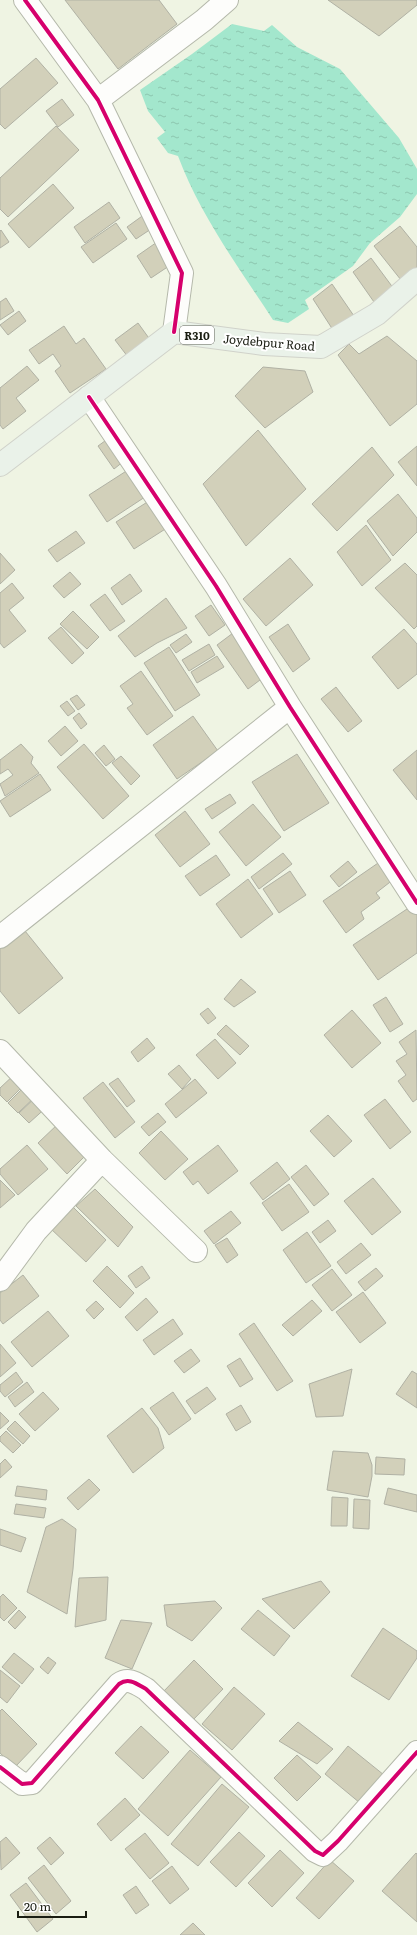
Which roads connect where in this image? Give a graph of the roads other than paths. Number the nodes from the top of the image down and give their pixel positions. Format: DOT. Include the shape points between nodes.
graph roads {
  1 [pos="25,0"];
  2 [pos="227,0"];
  3 [pos="98,100"];
  4 [pos="417,280"];
  5 [pos="174,332"];
  6 [pos="88,396"];
  7 [pos="0,465"];
  8 [pos="290,707"];
  9 [pos="417,903"];
  10 [pos="0,937"];
  11 [pos="0,1051"];
  12 [pos="102,1160"];
  13 [pos="196,1251"];
  14 [pos="0,1280"];
  15 [pos="417,1752"];
  16 [pos="0,1767"];
  1 -- 3 [label="street"];
  2 -- 3 [label="street"];
  3 -- 5 [label="street" via="182,273"];
  4 -- 5 [label="main road, Joydebpur Road / R310" via="377,314 321,347 264,344"];
  5 -- 6 [label="main road, R310"];
  6 -- 7 [label="main road, R310"];
  6 -- 8 [label="street" via="216,586"];
  8 -- 9 [label="street"];
  8 -- 10 [label="street"];
  11 -- 12 [label="street"];
  12 -- 13 [label="street"];
  12 -- 14 [label="street" via="36,1231"];
  15 -- 16 [label="street" via="338,1841 323,1854 314,1851 146,1689 134,1682 123,1681 119,1684 32,1783 22,1784"];
}
